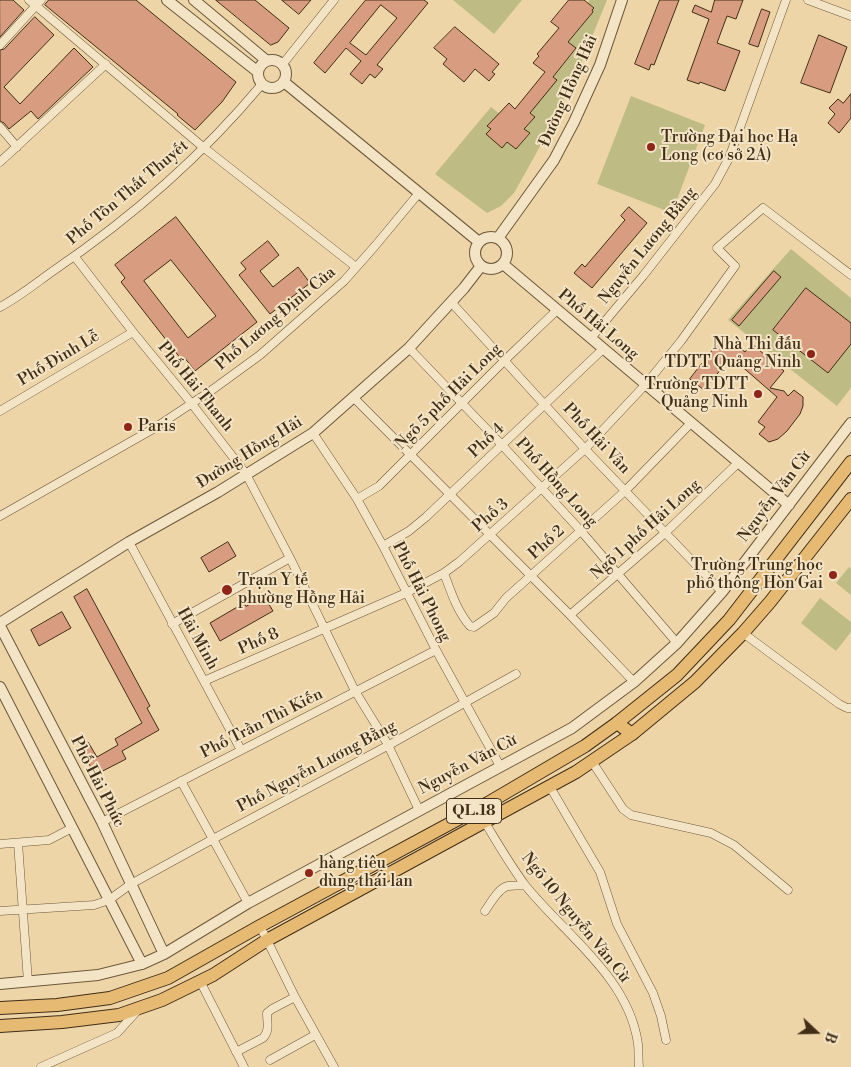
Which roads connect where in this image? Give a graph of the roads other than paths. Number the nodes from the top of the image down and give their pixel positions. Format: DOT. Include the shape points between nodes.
graph roads {
  1 [pos="29,0"];
  2 [pos="167,0"];
  3 [pos="194,0"];
  4 [pos="334,0"];
  5 [pos="622,0"];
  6 [pos="786,0"];
  7 [pos="808,0"];
  8 [pos="38,3"];
  9 [pos="851,16"];
  10 [pos="0,46"];
  11 [pos="268,61"];
  12 [pos="106,64"];
  13 [pos="282,65"];
  14 [pos="258,72"];
  15 [pos="284,82"];
  16 [pos="262,84"];
  17 [pos="0,127"];
  18 [pos="17,147"];
  19 [pos="203,147"];
  20 [pos="0,162"];
  21 [pos="419,193"];
  22 [pos="498,238"];
  23 [pos="479,242"];
  24 [pos="74,257"];
  25 [pos="503,264"];
  26 [pos="482,266"];
  27 [pos="356,267"];
  28 [pos="851,275"];
  29 [pos="451,302"];
  30 [pos="0,307"];
  31 [pos="557,310"];
  32 [pos="133,332"];
  33 [pos="591,338"];
  34 [pos="408,348"];
  35 [pos="604,349"];
  36 [pos="505,360"];
  37 [pos="646,384"];
  38 [pos="354,398"];
  39 [pos="461,403"];
  40 [pos="192,404"];
  41 [pos="545,405"];
  42 [pos="0,410"];
  43 [pos="851,422"];
  44 [pos="691,423"];
  45 [pos="313,432"];
  46 [pos="502,445"];
  47 [pos="586,449"];
  48 [pos="411,455"];
  49 [pos="738,462"];
  50 [pos="851,462"];
  51 [pos="246,474"];
  52 [pos="542,489"];
  53 [pos="625,491"];
  54 [pos="450,494"];
  55 [pos="851,499"];
  56 [pos="357,500"];
  57 [pos="789,505"];
  58 [pos="0,516"];
  59 [pos="581,531"];
  60 [pos="665,533"];
  61 [pos="489,536"];
  62 [pos="129,542"];
  63 [pos="383,546"];
  64 [pos="290,558"];
  65 [pos="444,573"];
  66 [pos="530,576"];
  67 [pos="618,576"];
  68 [pos="722,592"];
  69 [pos="406,593"];
  70 [pos="570,615"];
  71 [pos="0,624"];
  72 [pos="172,624"];
  73 [pos="324,628"];
  74 [pos="743,633"];
  75 [pos="677,643"];
  76 [pos="436,650"];
  77 [pos="516,674"];
  78 [pos="204,681"];
  79 [pos="634,682"];
  80 [pos="0,687"];
  81 [pos="355,691"];
  82 [pos="465,703"];
  83 [pos="851,708"];
  84 [pos="617,723"];
  85 [pos="632,734"];
  86 [pos="389,746"];
  87 [pos="241,750"];
  88 [pos="591,760"];
  89 [pos="500,766"];
  90 [pos="181,781"];
  91 [pos="550,787"];
  92 [pos="419,810"];
  93 [pos="484,821"];
  94 [pos="102,822"];
  95 [pos="72,828"];
  96 [pos="213,839"];
  97 [pos="18,843"];
  98 [pos="0,844"];
  99 [pos="131,884"];
  100 [pos="525,885"];
  101 [pos="788,890"];
  102 [pos="109,900"];
  103 [pos="248,903"];
  104 [pos="22,909"];
  105 [pos="0,911"];
  106 [pos="485,911"];
  107 [pos="260,926"];
  108 [pos="267,940"];
  109 [pos="164,954"];
  110 [pos="142,964"];
  111 [pos="28,982"];
  112 [pos="200,982"];
  113 [pos="0,984"];
  114 [pos="295,997"];
  115 [pos="140,1007"];
  116 [pos="0,1008"];
  117 [pos="0,1026"];
  118 [pos="315,1035"];
  119 [pos="666,1040"];
  120 [pos="236,1052"];
  121 [pos="270,1060"];
  122 [pos="41,1067"];
  123 [pos="244,1067"];
  124 [pos="334,1067"];
  125 [pos="639,1067"];
  1 -- 8 [label="street"];
  2 -- 14 [label="street"];
  3 -- 11 [label="street"];
  4 -- 13 [label="street"];
  5 -- 22 [label="street, Đường Hồng Hải" via="600,65 574,122 554,160"];
  6 -- 33 [label="street, Nguyễn Lương Bằng" via="729,158 715,184"];
  7 -- 9 [label="street"];
  8 -- 10 [label="street"];
  8 -- 12 [label="street"];
  11 -- 13 [label="street"];
  11 -- 14 [label="street"];
  12 -- 18 [label="street"];
  12 -- 19 [label="street"];
  13 -- 15 [label="street" via="286,73"];
  14 -- 16 [label="street"];
  15 -- 16 [label="street" via="276,88"];
  15 -- 21 [label="street"];
  16 -- 19 [label="street, Phố Tôn Thất Thuyết"];
  17 -- 18 [label="street"];
  18 -- 20 [label="street"];
  19 -- 24 [label="street, Phố Tôn Thất Thuyết" via="176,175"];
  19 -- 27 [label="street"];
  21 -- 23 [label="street"];
  21 -- 27 [label="street, Phố Lương Định Của"];
  22 -- 23 [label="street" via="485,238"];
  22 -- 25 [label="street" via="506,245 508,255"];
  23 -- 26 [label="street" via="475,250 476,259"];
  24 -- 30 [label="street, Phố Tôn Thất Thuyết"];
  24 -- 32 [label="street, Phố Hải Thanh"];
  25 -- 26 [label="street" via="496,269"];
  25 -- 31 [label="street, Phố Hải Long"];
  26 -- 29 [label="street, Đường Hồng Hải"];
  27 -- 40 [label="street, Phố Lương Định Của" via="314,309 260,355"];
  28 -- 37 [label="street, Phố 3" via="763,208 717,248 735,266"];
  29 -- 34 [label="street, Đường Hồng Hải"];
  29 -- 36 [label="street, Phố Hải Vân"];
  31 -- 33 [label="street, Phố Hải Long"];
  31 -- 36 [label="street, Ngõ 5 phố Hải Long"];
  32 -- 40 [label="street, Phố Hải Thanh"];
  32 -- 42 [label="street, Phố Đinh Lễ"];
  33 -- 35 [label="street, Phố Hải Long"];
  34 -- 38 [label="street, Đường Hồng Hải"];
  34 -- 39 [label="street, Phố Hồng Long"];
  35 -- 37 [label="street, Phố Hải Long"];
  35 -- 41 [label="street, Phố 4"];
  36 -- 39 [label="street, Ngõ 5 phố Hải Long"];
  36 -- 41 [label="street, Phố Hải Vân"];
  37 -- 44 [label="street, Phố Hải Long"];
  37 -- 47 [label="street, Phố 3"];
  38 -- 45 [label="street, Đường Hồng Hải"];
  38 -- 48 [label="street"];
  39 -- 46 [label="street, Phố Hồng Long"];
  39 -- 48 [label="street, Ngõ 5 phố Hải Long"];
  40 -- 51 [label="street, Phố Hải Thanh"];
  40 -- 58 [label="street, Phố Lương Định Của" via="153,430"];
  41 -- 46 [label="street, Phố 4"];
  41 -- 47 [label="street, Phố Hải Vân"];
  43 -- 57 [label="street, Nguyễn Văn Cừ"];
  44 -- 49 [label="street, Phố Hải Long"];
  44 -- 53 [label="street, Phố 2"];
  45 -- 51 [label="street, Đường Hồng Hải"];
  45 -- 56 [label="street, Phố Hải Phong"];
  46 -- 52 [label="street, Phố Hồng Long"];
  46 -- 54 [label="street, Phố 4"];
  47 -- 52 [label="street, Phố 3"];
  47 -- 53 [label="street, Phố Hải Vân"];
  48 -- 54 [label="street"];
  48 -- 56 [label="street, Ngõ 5 phố Hải Long" via="379,486"];
  49 -- 57 [label="street, Phố Hải Long"];
  49 -- 60 [label="street, Ngõ 1 phố Hải Long"];
  50 -- 84 [label="main road, QL.18" via="729,620 678,675"];
  51 -- 62 [label="street, Đường Hồng Hải"];
  51 -- 64 [label="street, Phố Hải Thanh"];
  52 -- 59 [label="street, Phố Hồng Long"];
  52 -- 61 [label="street, Phố 3"];
  53 -- 59 [label="street, Phố 2"];
  53 -- 60 [label="street, Phố Hải Vân"];
  54 -- 61 [label="street"];
  54 -- 63 [label="street, Phố 4" via="409,531"];
  55 -- 74 [label="main road, QL.18"];
  56 -- 63 [label="street, Phố Hải Phong"];
  57 -- 68 [label="street, Nguyễn Văn Cừ"];
  59 -- 66 [label="street, Phố 2"];
  59 -- 67 [label="street, Phố Hồng Long"];
  60 -- 67 [label="street, Ngõ 1 phố Hải Long"];
  60 -- 68 [label="street, Phố Hải Vân"];
  61 -- 65 [label="street, Phố 3"];
  61 -- 66 [label="street"];
  62 -- 71 [label="street, Đường Hồng Hải"];
  62 -- 72 [label="street, Hải Minh"];
  63 -- 69 [label="street, Phố Hải Phong"];
  64 -- 72 [label="street"];
  64 -- 73 [label="street, Phố Hải Thanh"];
  65 -- 66 [label="street, Phố 2" via="452,597 470,626 474,627 494,613"];
  65 -- 69 [label="street, Phố 3"];
  66 -- 70 [label="street"];
  67 -- 70 [label="street, Ngõ 1 phố Hải Long"];
  67 -- 75 [label="street, Phố Hồng Long"];
  68 -- 75 [label="street, Nguyễn Văn Cừ"];
  69 -- 73 [label="street, Phố 3"];
  69 -- 76 [label="street, Phố Hải Phong"];
  70 -- 79 [label="street"];
  71 -- 94 [label="street, Phố Hải Phúc"];
  72 -- 78 [label="street, Hải Minh"];
  73 -- 78 [label="street, Phố 8"];
  73 -- 81 [label="street, Phố Hải Thanh"];
  74 -- 83 [label="street" via="839,704"];
  74 -- 85 [label="main road, QL.18" via="695,682"];
  75 -- 79 [label="street, Nguyễn Văn Cừ"];
  76 -- 81 [label="street, Phố Trần Thì Kiến"];
  76 -- 82 [label="street, Phố Hải Phong"];
  77 -- 82 [label="street, Phố Nguyễn Lương Bằng"];
  78 -- 87 [label="street, Hải Minh"];
  79 -- 89 [label="street, Nguyễn Văn Cừ" via="572,728"];
  80 -- 95 [label="street"];
  81 -- 86 [label="street, Phố Hải Thanh"];
  81 -- 87 [label="street, Phố Trần Thì Kiến"];
  82 -- 86 [label="street, Phố Nguyễn Lương Bằng"];
  82 -- 89 [label="street, Phố Hải Phong"];
  84 -- 85 [label="main road"];
  84 -- 107 [label="main road, QL.18" via="585,746 488,803"];
  85 -- 88 [label="main road, QL.18"];
  86 -- 92 [label="street, Phố Hải Thanh"];
  86 -- 96 [label="street, Phố Nguyễn Lương Bằng"];
  87 -- 90 [label="street, Phố Trần Thì Kiến"];
  88 -- 91 [label="main road, QL.18"];
  88 -- 101 [label="street" via="631,815 712,833 734,845"];
  89 -- 92 [label="street, Nguyễn Văn Cừ"];
  90 -- 94 [label="street, Phố Trần Thì Kiến"];
  90 -- 96 [label="street"];
  91 -- 93 [label="main road, QL.18"];
  91 -- 119 [label="street" via="600,872 619,930 652,993"];
  92 -- 103 [label="street, Nguyễn Văn Cừ"];
  93 -- 100 [label="street, Ngõ 10 Nguyễn Văn Cừ"];
  93 -- 108 [label="main road, QL.18"];
  94 -- 99 [label="street, Phố Hải Phúc"];
  95 -- 97 [label="street" via="49,840"];
  95 -- 102 [label="street"];
  96 -- 99 [label="street, Phố Nguyễn Lương Bằng"];
  96 -- 103 [label="street"];
  97 -- 98 [label="street"];
  97 -- 104 [label="street"];
  99 -- 102 [label="street, Phố Nguyễn Lương Bằng"];
  99 -- 109 [label="street, Phố Hải Phúc"];
  100 -- 106 [label="street" via="502,888"];
  100 -- 125 [label="street, Ngõ 10 Nguyễn Văn Cừ" via="596,962 620,995 634,1028"];
  102 -- 104 [label="street" via="94,905"];
  102 -- 110 [label="street"];
  103 -- 109 [label="street, Nguyễn Văn Cừ"];
  104 -- 105 [label="street"];
  104 -- 111 [label="street"];
  107 -- 108 [label="street"];
  107 -- 116 [label="main road, QL.18" via="168,978 110,998"];
  108 -- 112 [label="main road, QL.18"];
  108 -- 114 [label="street"];
  109 -- 110 [label="street, Nguyễn Văn Cừ"];
  110 -- 111 [label="street, Nguyễn Văn Cừ" via="98,975"];
  111 -- 113 [label="street, Nguyễn Văn Cừ"];
  112 -- 115 [label="main road, QL.18"];
  112 -- 120 [label="street"];
  114 -- 118 [label="street"];
  114 -- 120 [label="street" via="267,1013 268,1029 263,1038"];
  115 -- 117 [label="main road, QL.18" via="109,1016"];
  115 -- 122 [label="street" via="117,1033"];
  118 -- 121 [label="street"];
  118 -- 124 [label="street"];
  120 -- 123 [label="street"];
}
